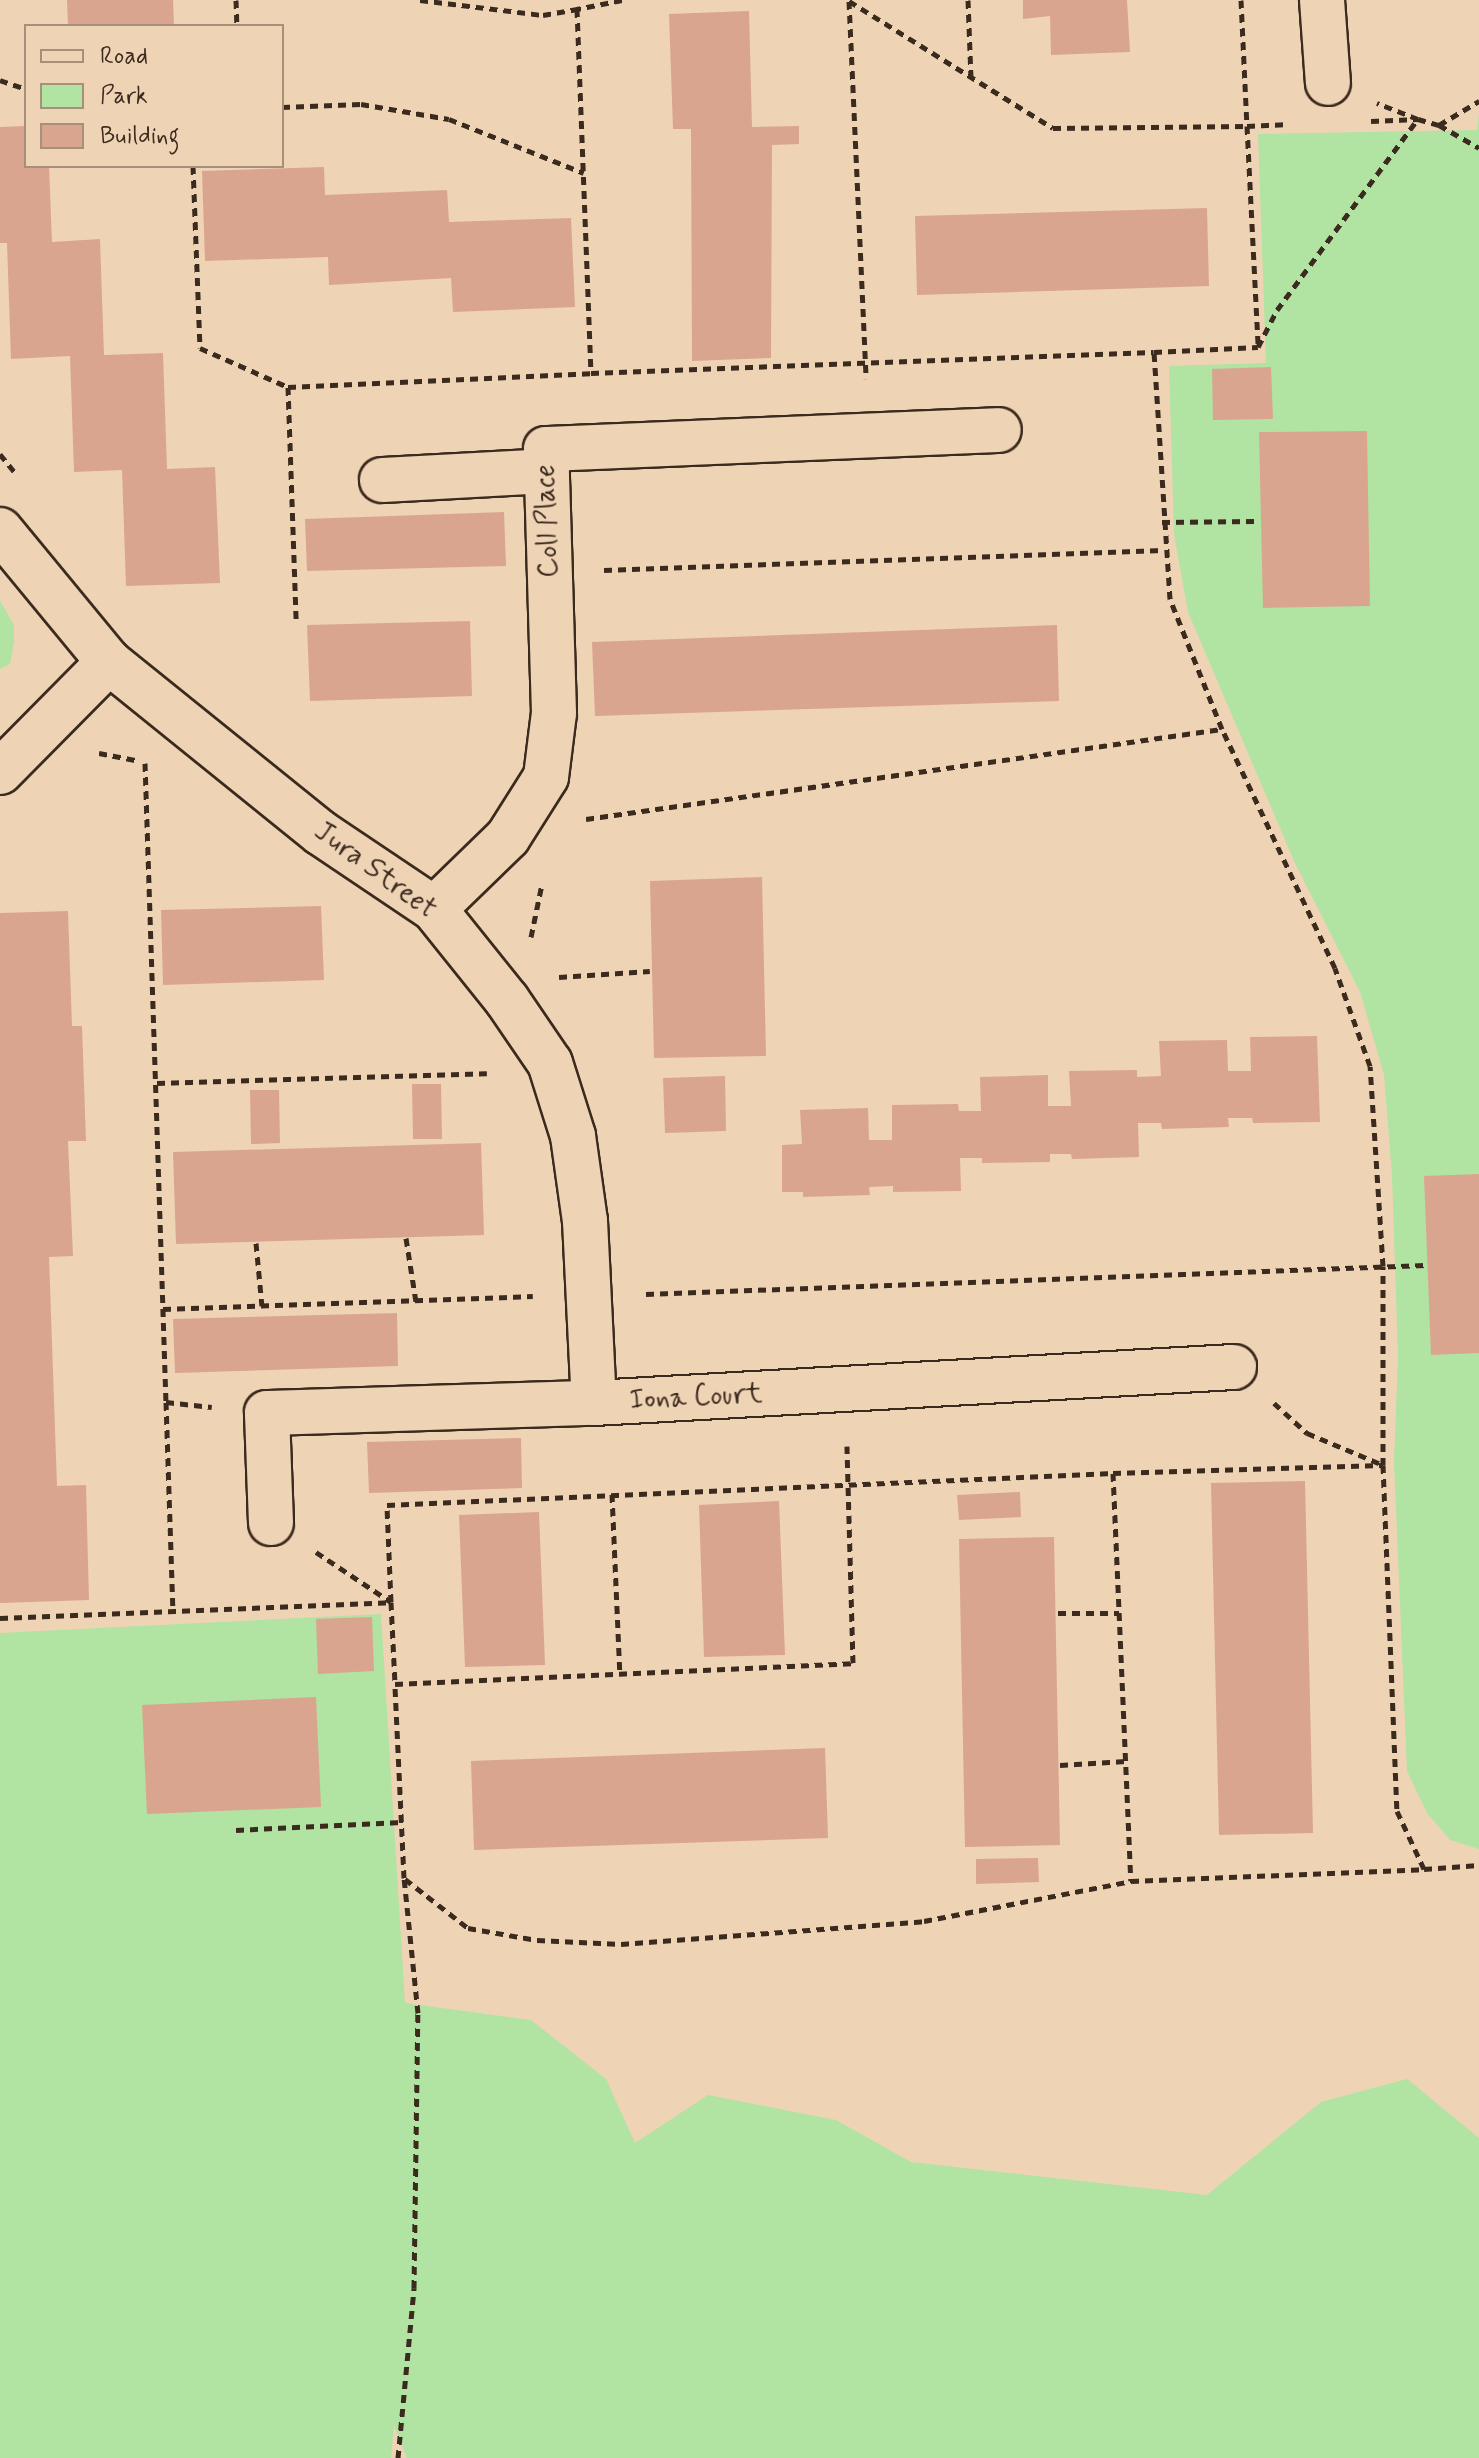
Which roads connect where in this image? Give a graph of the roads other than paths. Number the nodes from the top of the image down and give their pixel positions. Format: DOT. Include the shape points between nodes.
graph roads {
  1 [pos="1322,0"];
  2 [pos="1328,83"];
  3 [pos="999,430"];
  4 [pos="547,471"];
  5 [pos="382,480"];
  6 [pos="0,530"];
  7 [pos="109,662"];
  8 [pos="0,772"];
  9 [pos="434,909"];
  10 [pos="1234,1367"];
  11 [pos="594,1403"];
  12 [pos="271,1523"];
  1 -- 2 [label="street"];
  3 -- 4 [label="street, Coll Place" via="546,449"];
  4 -- 5 [label="street"];
  4 -- 9 [label="street, Coll Place" via="554,713 546,777 508,837"];
  6 -- 7 [label="street, Jura Street"];
  7 -- 8 [label="street"];
  7 -- 9 [label="street, Jura Street" via="321,833"];
  9 -- 11 [label="street, Jura Street" via="507,1000 552,1071 573,1136 585,1221"];
  10 -- 11 [label="street, Iona Court"];
  11 -- 12 [label="street, Iona Court" via="267,1413"];
}
